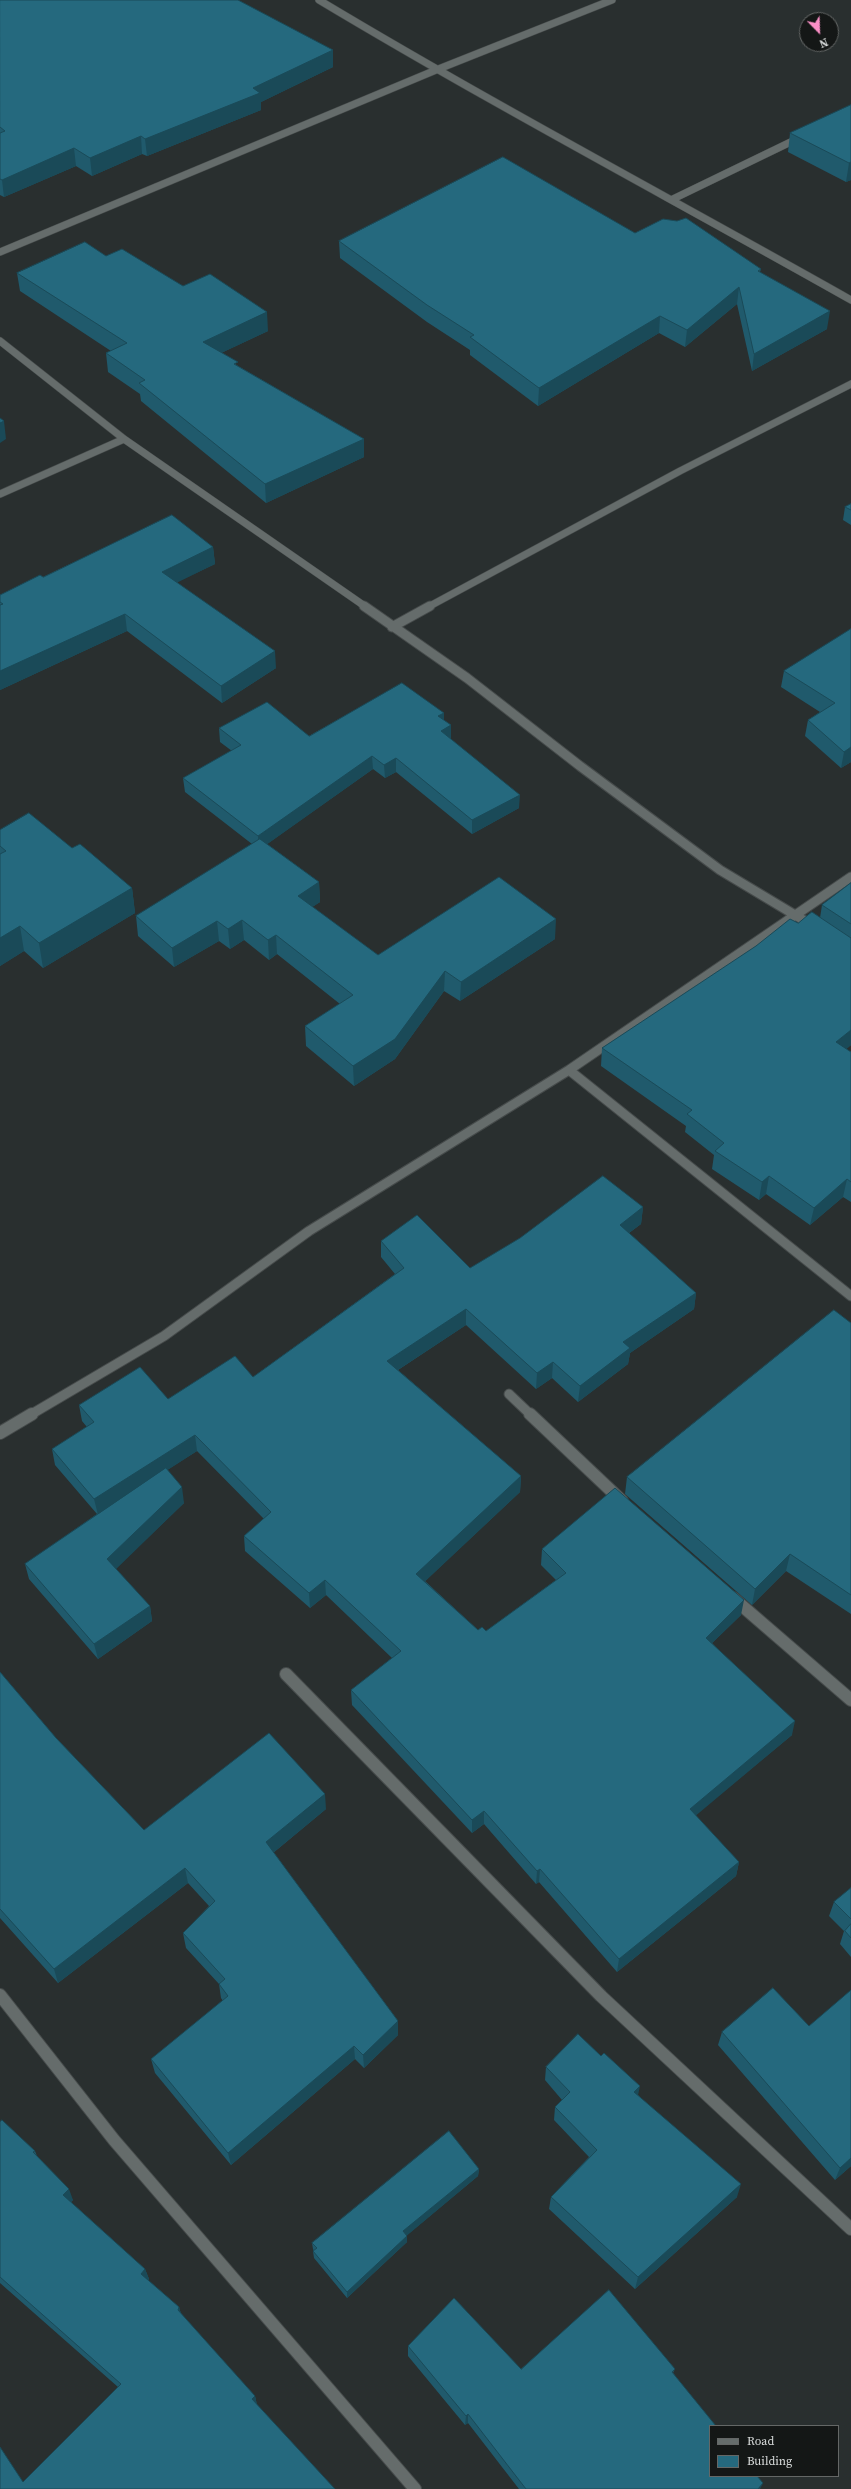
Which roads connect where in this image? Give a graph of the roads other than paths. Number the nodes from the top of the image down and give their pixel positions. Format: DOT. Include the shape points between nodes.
graph roads {
  1 [pos="319,0"];
  2 [pos="612,0"];
  3 [pos="436,70"];
  4 [pos="808,134"];
  5 [pos="673,199"];
  6 [pos="0,252"];
  7 [pos="851,300"];
  8 [pos="0,341"];
  9 [pos="851,384"];
  10 [pos="124,440"];
  11 [pos="0,494"];
  12 [pos="392,627"];
  13 [pos="851,877"];
  14 [pos="795,914"];
  15 [pos="820,930"];
  16 [pos="569,1070"];
  17 [pos="851,1296"];
  18 [pos="509,1394"];
  19 [pos="0,1432"];
  20 [pos="633,1511"];
  21 [pos="722,1588"];
  22 [pos="286,1674"];
  23 [pos="851,1700"];
  24 [pos="0,1995"];
  25 [pos="851,2229"];
  26 [pos="415,2489"];
  1 -- 3 [label="street"];
  2 -- 3 [label="street"];
  3 -- 5 [label="street"];
  3 -- 6 [label="street"];
  4 -- 5 [label="street"];
  5 -- 7 [label="street"];
  8 -- 10 [label="street"];
  9 -- 12 [label="street" via="680,471"];
  10 -- 11 [label="street"];
  10 -- 12 [label="street"];
  12 -- 14 [label="street" via="467,678 720,870"];
  13 -- 14 [label="street"];
  14 -- 15 [label="street"];
  14 -- 16 [label="street"];
  16 -- 17 [label="street"];
  16 -- 19 [label="street" via="308,1231 164,1336"];
  18 -- 20 [label="street"];
  21 -- 23 [label="street"];
  22 -- 25 [label="street" via="601,1996"];
  24 -- 26 [label="street" via="114,2140"];
}
